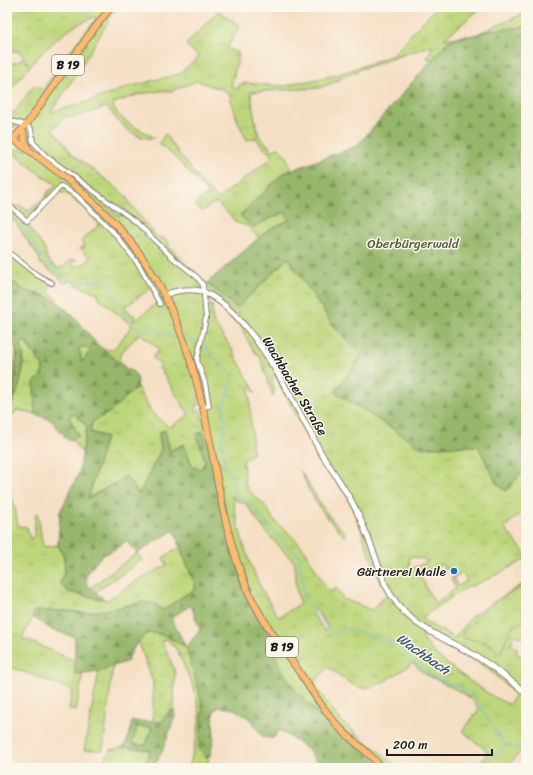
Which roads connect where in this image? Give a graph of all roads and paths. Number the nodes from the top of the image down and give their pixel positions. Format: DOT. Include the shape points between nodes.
graph roads {
  1 [pos="111,7"];
  2 [pos="7,120"];
  3 [pos="26,125"];
  4 [pos="21,132"];
  5 [pos="7,134"];
  6 [pos="14,140"];
  7 [pos="29,149"];
  8 [pos="7,203"];
  9 [pos="7,251"];
  10 [pos="52,283"];
  11 [pos="204,292"];
  12 [pos="164,295"];
  13 [pos="160,304"];
  14 [pos="203,407"];
  15 [pos="526,693"];
  16 [pos="382,768"];
  1 -- 3 [label="main road, B 19"];
  2 -- 3 [label="street"];
  3 -- 4 [label="main road, B 19"];
  3 -- 11 [label="street" via="31,129 33,142 39,149 136,222 197,277 203,285"];
  4 -- 5 [label="main road"];
  4 -- 6 [label="main road, B 19"];
  4 -- 7 [label="main road"];
  5 -- 6 [label="main road"];
  6 -- 7 [label="main road, B 19"];
  7 -- 12 [label="main road, B 19" via="119,228 133,245"];
  8 -- 13 [label="street" via="27,221 61,186 68,189 115,234 139,265"];
  9 -- 10 [label="street" via="37,275"];
  11 -- 12 [label="street, Wachbacher Straße" via="179,290"];
  11 -- 14 [label="street" via="206,318 197,360 209,406"];
  11 -- 15 [label="street, Wachbacher Straße" via="224,304 242,322 280,378 321,452 348,494 385,584 398,605 420,626 479,658"];
  12 -- 14 [label="main road, B 19" via="185,343"];
  14 -- 16 [label="main road, B 19" via="227,525 250,595 264,620 327,712"];
}
